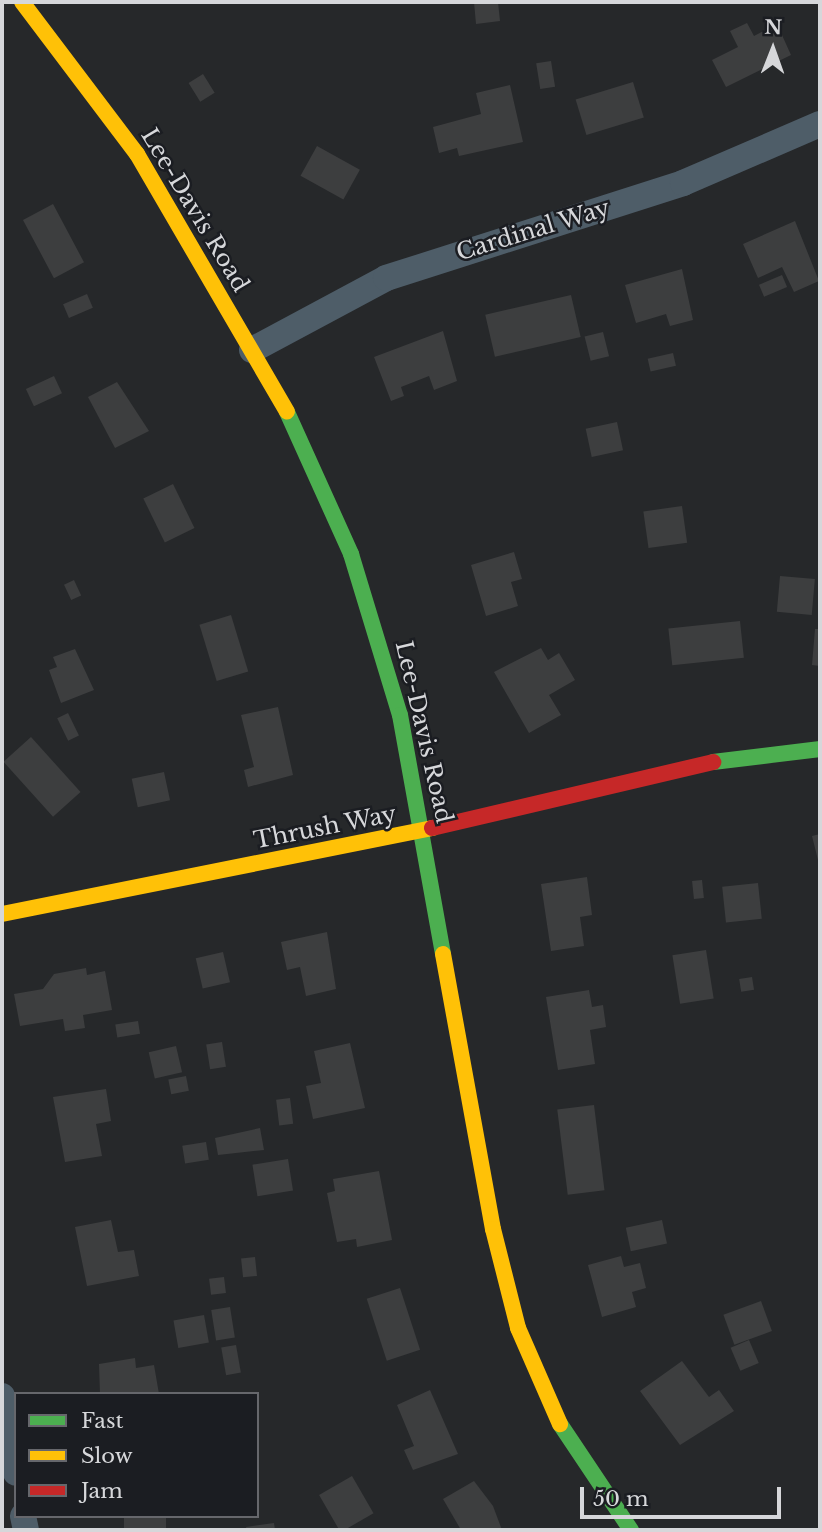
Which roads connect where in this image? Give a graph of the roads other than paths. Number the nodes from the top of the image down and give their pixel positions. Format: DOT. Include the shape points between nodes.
graph roads {
  1 [pos="22,2"];
  2 [pos="820,124"];
  3 [pos="252,349"];
  4 [pos="820,749"];
  5 [pos="424,830"];
  6 [pos="2,914"];
  7 [pos="2,1396"];
  8 [pos="14,1462"];
  9 [pos="631,1530"];
  1 -- 3 [label="main road, Lee-Davis Road" via="108,110"];
  2 -- 3 [label="street, Cardinal Way" via="683,183 386,278"];
  3 -- 5 [label="main road, Lee-Davis Road" via="351,554 381,641"];
  4 -- 5 [label="main road, Thrush Way" via="757,752"];
  5 -- 6 [label="main road, Thrush Way"];
  5 -- 9 [label="main road, Lee-Davis Road" via="493,1229 518,1328 565,1434"];
  7 -- 8 [label="street"];
}
